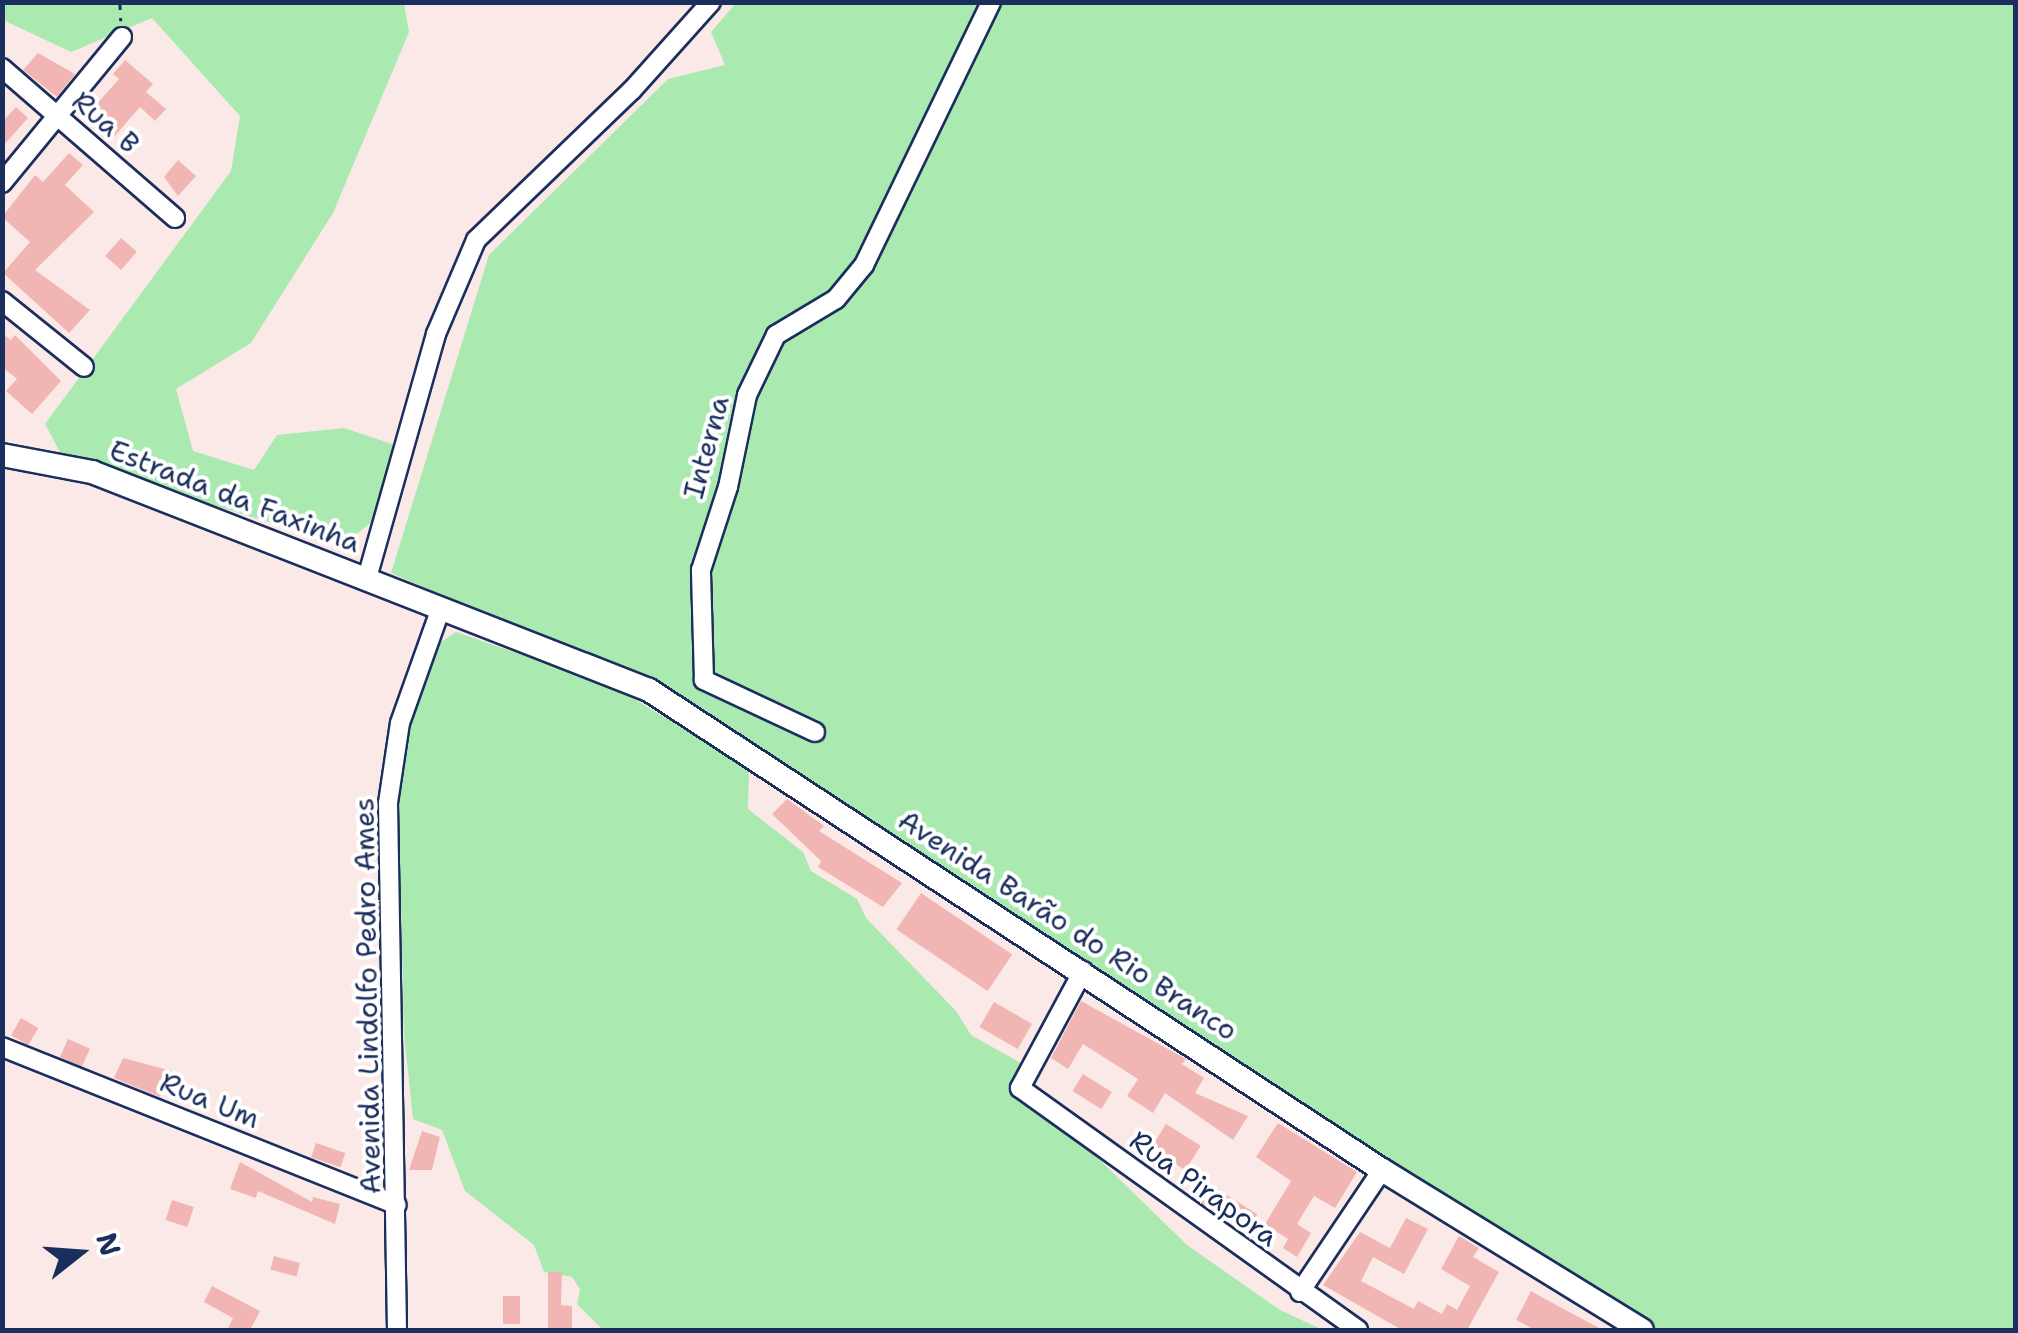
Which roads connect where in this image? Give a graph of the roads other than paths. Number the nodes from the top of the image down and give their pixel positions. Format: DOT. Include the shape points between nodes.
graph roads {
  1 [pos="711,2"];
  2 [pos="991,2"];
  3 [pos="122,37"];
  4 [pos="2,68"];
  5 [pos="57,116"];
  6 [pos="2,183"];
  7 [pos="174,218"];
  8 [pos="2,301"];
  9 [pos="84,368"];
  10 [pos="2,455"];
  11 [pos="367,578"];
  12 [pos="440,608"];
  13 [pos="815,732"];
  14 [pos="1082,972"];
  15 [pos="2,1047"];
  16 [pos="1382,1170"];
  17 [pos="397,1205"];
  18 [pos="1300,1292"];
  19 [pos="397,1330"];
  20 [pos="1358,1330"];
  21 [pos="1642,1330"];
  1 -- 11 [label="street" via="632,90 476,240 436,334"];
  2 -- 13 [label="street, Interna" via="864,264 836,299 776,335 744,406 728,487 701,570 704,680"];
  3 -- 5 [label="street"];
  4 -- 5 [label="street, Rua B"];
  5 -- 6 [label="street"];
  5 -- 7 [label="street, Rua B"];
  8 -- 9 [label="street"];
  10 -- 11 [label="street, Estrada da Faxinha" via="92,472"];
  11 -- 12 [label="street, Estrada da Faxinha"];
  12 -- 14 [label="street, Avenida Barão do Rio Branco" via="649,690"];
  12 -- 17 [label="street, Avenida Lindolfo Pedro Ames" via="400,723 388,803"];
  14 -- 16 [label="street, Avenida Barão do Rio Branco"];
  14 -- 18 [label="street, Rua Pirapora" via="1020,1088"];
  15 -- 17 [label="street, Rua Um"];
  16 -- 18 [label="street"];
  16 -- 21 [label="street, Avenida Barão do Rio Branco"];
  17 -- 19 [label="street, Avenida Lindolfo Pedro Ames"];
  18 -- 20 [label="street, Rua Pirapora"];
}
